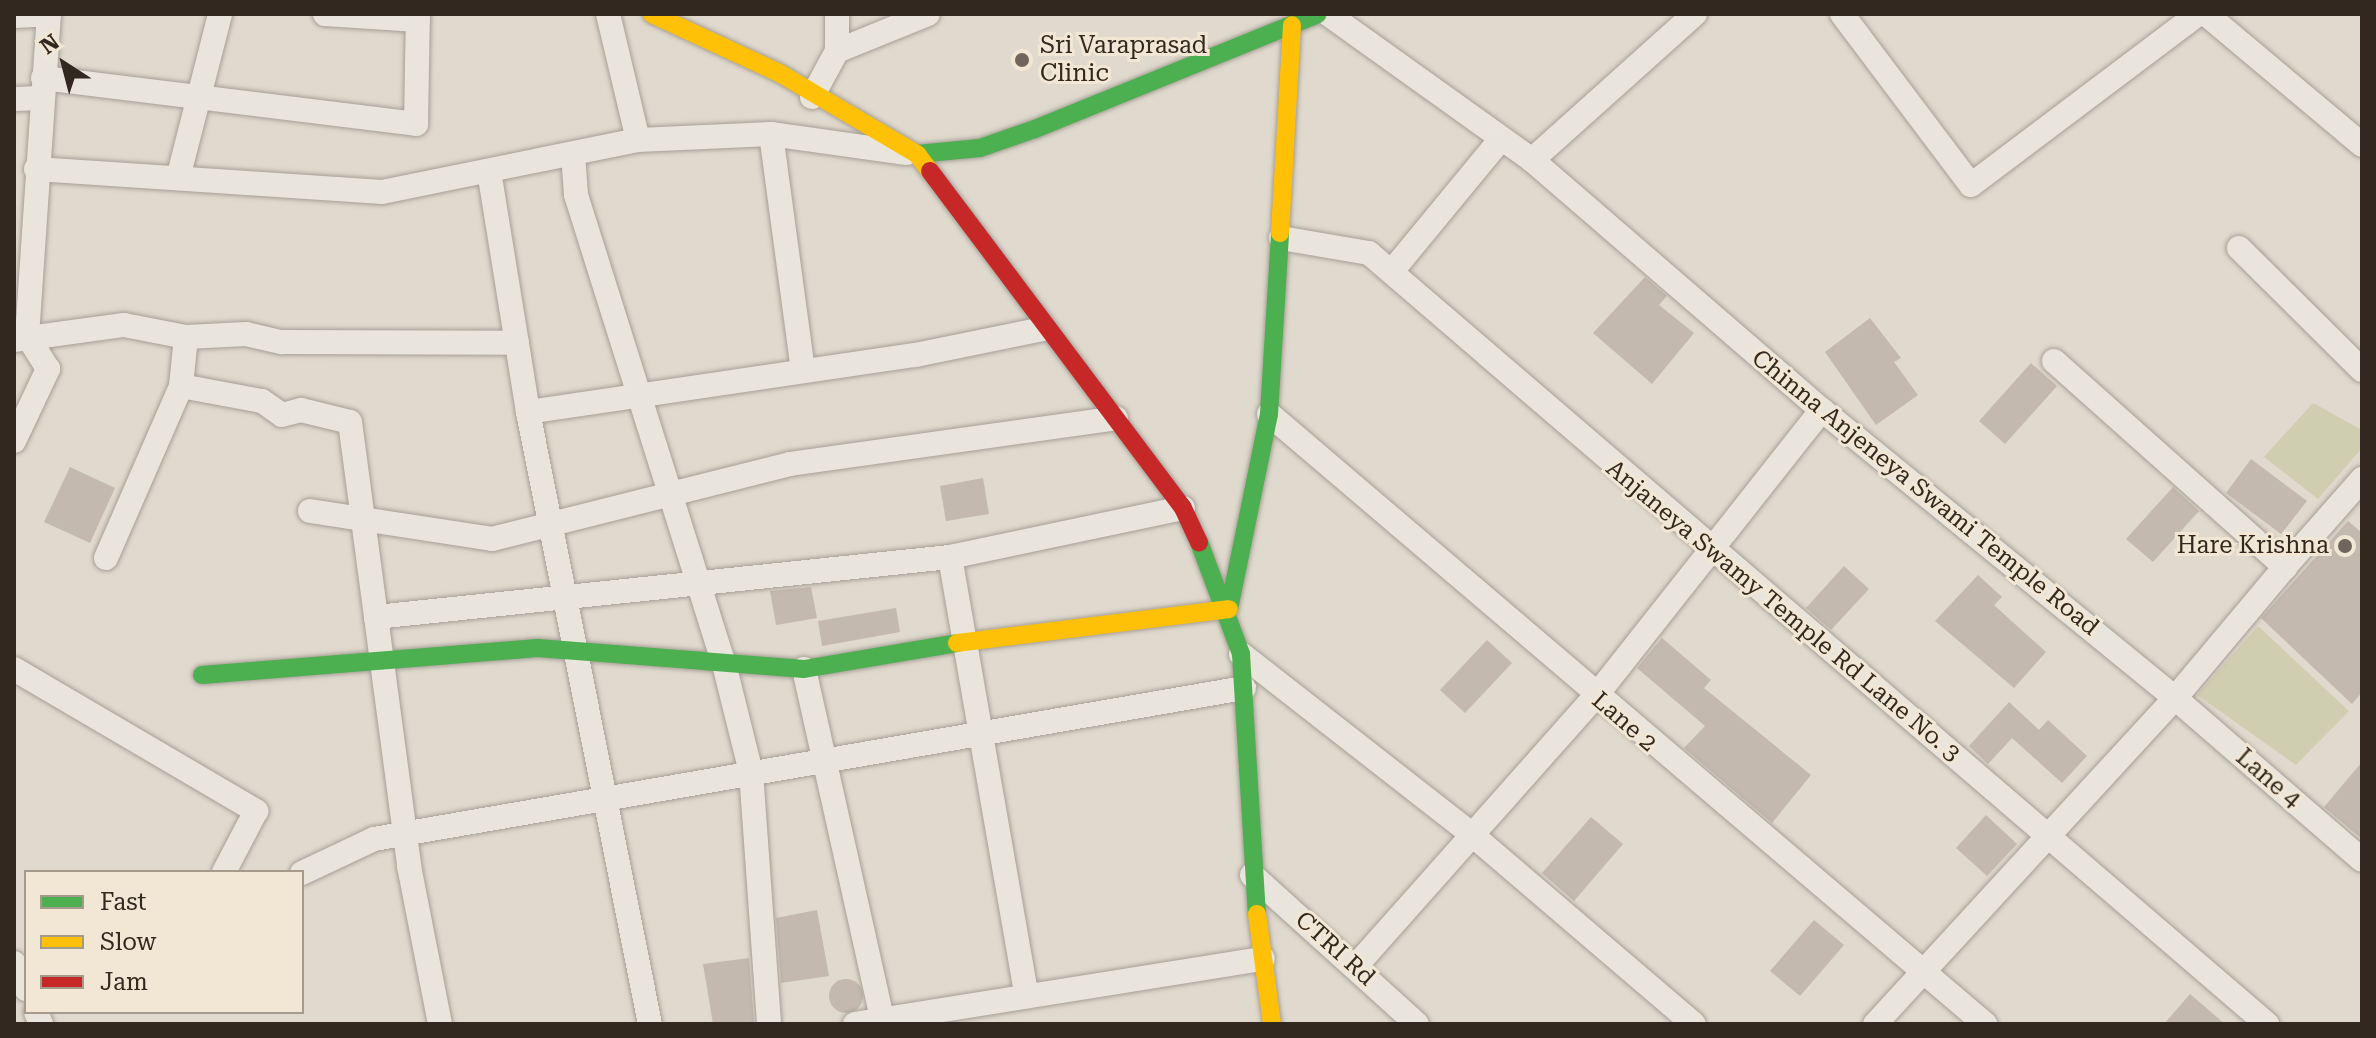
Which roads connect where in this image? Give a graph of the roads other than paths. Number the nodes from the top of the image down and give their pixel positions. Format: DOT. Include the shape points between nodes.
graph roads {
  1 [pos="49,14"];
  2 [pos="220,14"];
  3 [pos="325,14"];
  4 [pos="608,14"];
  5 [pos="652,14"];
  6 [pos="837,14"];
  7 [pos="928,14"];
  8 [pos="1318,14"];
  9 [pos="1328,14"];
  10 [pos="1695,14"];
  11 [pos="1842,14"];
  12 [pos="2198,14"];
  13 [pos="2206,14"];
  14 [pos="14,16"];
  15 [pos="418,17"];
  16 [pos="1234,25"];
  17 [pos="1292,25"];
  18 [pos="837,51"];
  19 [pos="1083,87"];
  20 [pos="42,88"];
  21 [pos="199,97"];
  22 [pos="812,97"];
  23 [pos="14,99"];
  24 [pos="979,125"];
  25 [pos="771,134"];
  26 [pos="638,140"];
  27 [pos="1500,140"];
  28 [pos="2362,145"];
  29 [pos="573,154"];
  30 [pos="917,154"];
  31 [pos="1532,160"];
  32 [pos="489,171"];
  33 [pos="28,177"];
  34 [pos="178,178"];
  35 [pos="1281,238"];
  36 [pos="2239,248"];
  37 [pos="23,255"];
  38 [pos="1392,271"];
  39 [pos="1043,329"];
  40 [pos="186,337"];
  41 [pos="20,338"];
  42 [pos="517,343"];
  43 [pos="2054,361"];
  44 [pos="803,370"];
  45 [pos="2362,370"];
  46 [pos="181,386"];
  47 [pos="639,392"];
  48 [pos="1822,410"];
  49 [pos="528,412"];
  50 [pos="1269,414"];
  51 [pos="1116,418"];
  52 [pos="14,441"];
  53 [pos="2362,479"];
  54 [pos="671,494"];
  55 [pos="1183,508"];
  56 [pos="310,511"];
  57 [pos="363,519"];
  58 [pos="550,524"];
  59 [pos="1711,552"];
  60 [pos="950,557"];
  61 [pos="106,558"];
  62 [pos="2283,569"];
  63 [pos="699,583"];
  64 [pos="565,597"];
  65 [pos="1229,609"];
  66 [pos="376,617"];
  67 [pos="965,641"];
  68 [pos="576,651"];
  69 [pos="1241,654"];
  70 [pos="723,660"];
  71 [pos="382,661"];
  72 [pos="15,669"];
  73 [pos="804,669"];
  74 [pos="202,675"];
  75 [pos="1244,688"];
  76 [pos="1595,697"];
  77 [pos="2175,698"];
  78 [pos="981,735"];
  79 [pos="825,760"];
  80 [pos="751,772"];
  81 [pos="604,796"];
  82 [pos="405,833"];
  83 [pos="1470,833"];
  84 [pos="2049,837"];
  85 [pos="2362,860"];
  86 [pos="225,870"];
  87 [pos="304,872"];
  88 [pos="1252,875"];
  89 [pos="1263,959"];
  90 [pos="1355,967"];
  91 [pos="1923,971"];
  92 [pos="1027,996"];
  93 [pos="882,1019"];
  94 [pos="440,1024"];
  95 [pos="650,1024"];
  96 [pos="769,1024"];
  97 [pos="855,1024"];
  98 [pos="1272,1024"];
  99 [pos="1417,1024"];
  100 [pos="1694,1024"];
  101 [pos="1875,1024"];
  102 [pos="1985,1024"];
  103 [pos="2267,1024"];
  1 -- 14 [label="street"];
  1 -- 20 [label="street"];
  2 -- 21 [label="street"];
  3 -- 15 [label="street"];
  4 -- 26 [label="street"];
  5 -- 22 [label="street" via="781,74"];
  6 -- 18 [label="street"];
  7 -- 18 [label="street"];
  8 -- 17 [label="street"];
  9 -- 27 [label="street, Chinna Anjeneya Swami Temple Road"];
  10 -- 31 [label="street"];
  11 -- 12 [label="street" via="1971,185"];
  13 -- 28 [label="street"];
  15 -- 21 [label="street" via="416,124"];
  16 -- 19 [label="street"];
  17 -- 30 [label="street" via="1007,139"];
  17 -- 35 [label="street"];
  18 -- 22 [label="street"];
  20 -- 21 [label="street"];
  20 -- 23 [label="street"];
  20 -- 33 [label="street"];
  21 -- 34 [label="street"];
  22 -- 30 [label="street"];
  24 -- 30 [label="street"];
  25 -- 26 [label="street"];
  25 -- 30 [label="street"];
  25 -- 44 [label="street"];
  26 -- 29 [label="street"];
  27 -- 31 [label="street, Chinna Anjeneya Swami Temple Road"];
  27 -- 38 [label="street"];
  29 -- 32 [label="street"];
  29 -- 47 [label="street" via="576,195"];
  30 -- 39 [label="street"];
  31 -- 48 [label="street, Chinna Anjeneya Swami Temple Road"];
  32 -- 34 [label="street" via="382,192"];
  32 -- 42 [label="street"];
  33 -- 34 [label="street"];
  33 -- 37 [label="street"];
  35 -- 38 [label="street, Anjaneya Swamy Temple Rd Lane No. 3" via="1369,253"];
  35 -- 50 [label="street"];
  36 -- 45 [label="street"];
  37 -- 41 [label="street"];
  38 -- 59 [label="street, Anjaneya Swamy Temple Rd Lane No. 3"];
  39 -- 44 [label="street"];
  39 -- 51 [label="street"];
  40 -- 41 [label="street" via="124,325"];
  40 -- 42 [label="street"];
  40 -- 46 [label="street"];
  41 -- 52 [label="street" via="48,369"];
  42 -- 49 [label="street"];
  43 -- 62 [label="street"];
  44 -- 47 [label="street"];
  46 -- 57 [label="street" via="262,401 282,415 301,410 350,422"];
  46 -- 61 [label="street"];
  47 -- 49 [label="street"];
  47 -- 54 [label="street"];
  48 -- 59 [label="street"];
  48 -- 77 [label="street, Chinna Anjeneya Swami Temple Road"];
  49 -- 58 [label="street"];
  50 -- 65 [label="street"];
  50 -- 76 [label="street, Lane 2"];
  51 -- 54 [label="street" via="790,464"];
  51 -- 55 [label="street"];
  53 -- 62 [label="street"];
  54 -- 58 [label="street"];
  54 -- 63 [label="street"];
  55 -- 60 [label="street"];
  55 -- 65 [label="street"];
  56 -- 57 [label="street"];
  57 -- 58 [label="street" via="492,539"];
  57 -- 66 [label="street"];
  58 -- 64 [label="street"];
  59 -- 76 [label="street"];
  59 -- 84 [label="street, Anjaneya Swamy Temple Rd Lane No. 3"];
  60 -- 63 [label="street"];
  60 -- 67 [label="street"];
  62 -- 77 [label="street"];
  63 -- 64 [label="street"];
  63 -- 70 [label="street"];
  64 -- 66 [label="street"];
  64 -- 68 [label="street"];
  65 -- 67 [label="street"];
  65 -- 69 [label="street"];
  66 -- 71 [label="street"];
  67 -- 73 [label="street"];
  67 -- 78 [label="street"];
  68 -- 70 [label="street"];
  68 -- 71 [label="street" via="538,648"];
  68 -- 81 [label="street"];
  69 -- 75 [label="street"];
  69 -- 83 [label="street"];
  70 -- 73 [label="street"];
  70 -- 80 [label="street"];
  71 -- 74 [label="street"];
  71 -- 82 [label="street"];
  72 -- 86 [label="street" via="256,811"];
  73 -- 79 [label="street"];
  75 -- 78 [label="street"];
  75 -- 88 [label="street"];
  76 -- 83 [label="street"];
  76 -- 91 [label="street, Lane 2"];
  77 -- 84 [label="street"];
  77 -- 85 [label="street, Lane 4"];
  78 -- 79 [label="street"];
  78 -- 92 [label="street"];
  79 -- 80 [label="street"];
  79 -- 93 [label="street"];
  80 -- 81 [label="street"];
  80 -- 96 [label="street"];
  81 -- 82 [label="street"];
  81 -- 95 [label="street"];
  82 -- 87 [label="street" via="374,839"];
  82 -- 94 [label="street"];
  83 -- 90 [label="street"];
  83 -- 100 [label="street"];
  84 -- 91 [label="street"];
  84 -- 103 [label="street, Anjaneya Swamy Temple Rd Lane No. 3"];
  88 -- 89 [label="street"];
  88 -- 90 [label="street, CTRI Rd"];
  89 -- 92 [label="street"];
  89 -- 98 [label="street"];
  90 -- 99 [label="street, CTRI Rd"];
  91 -- 101 [label="street"];
  91 -- 102 [label="street, Lane 2"];
  92 -- 93 [label="street"];
  93 -- 97 [label="street"];
}
